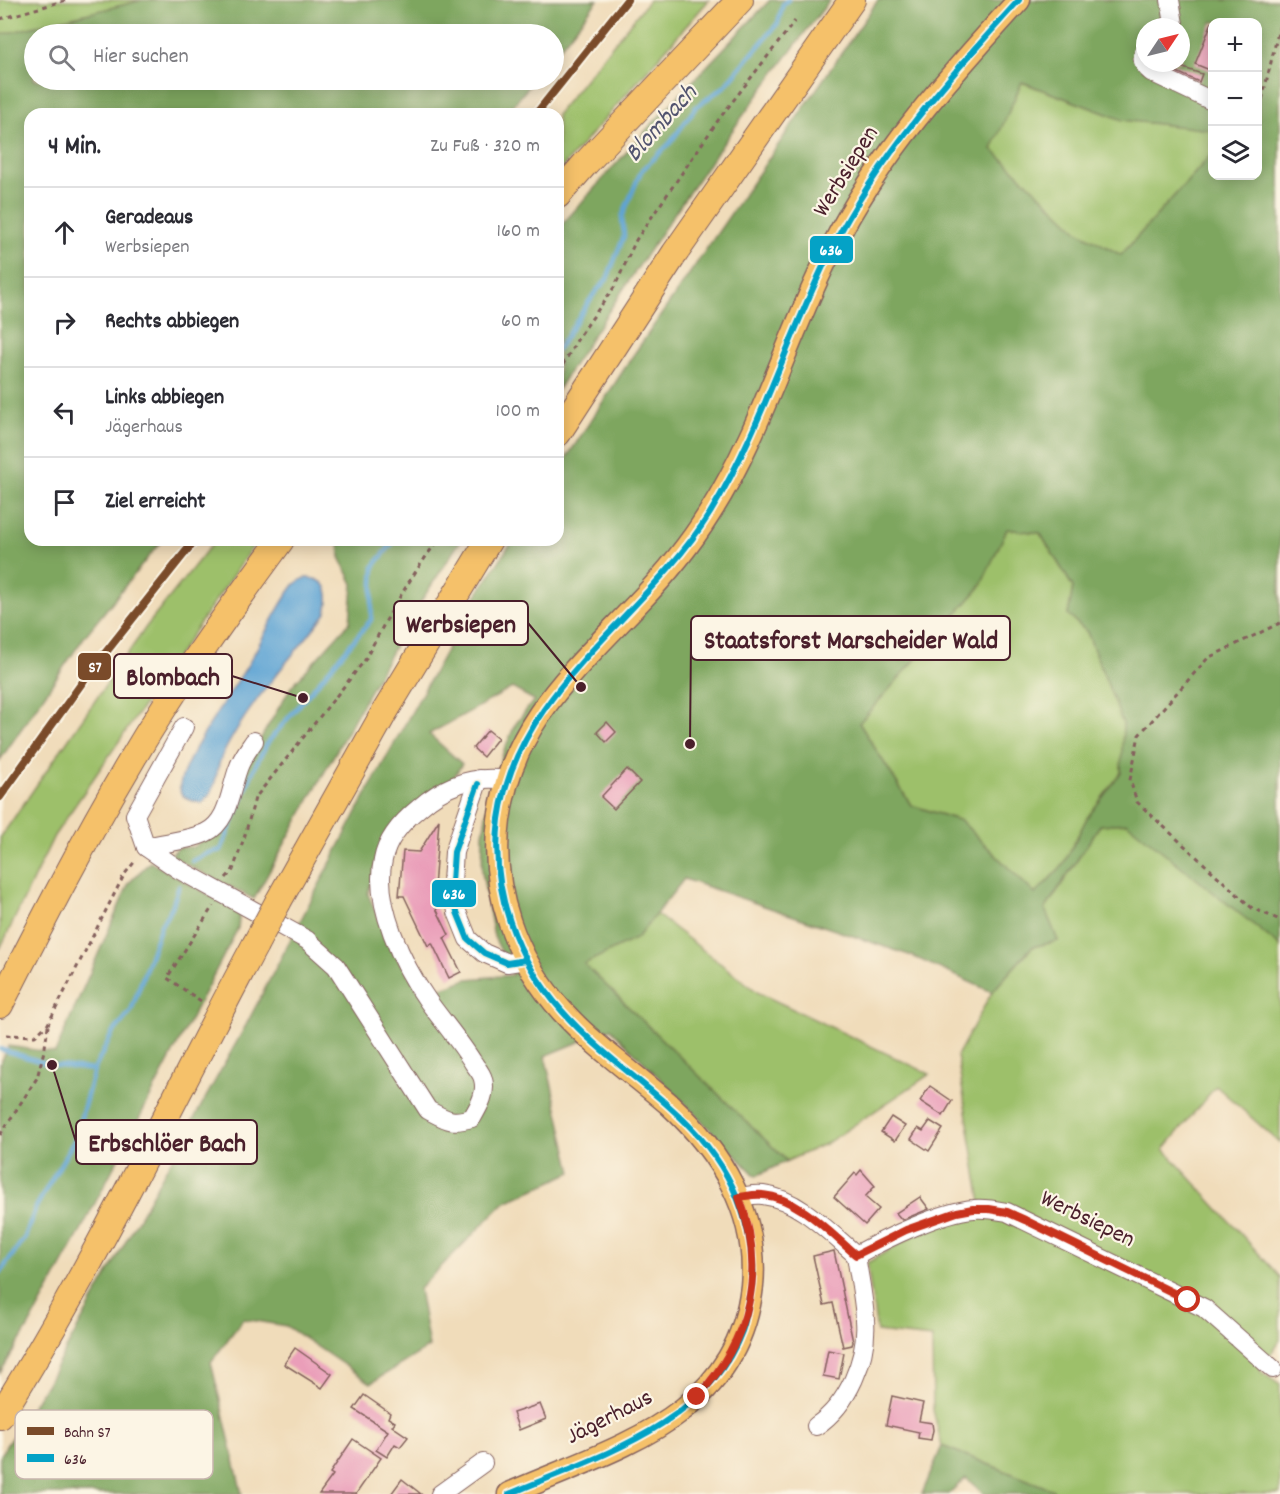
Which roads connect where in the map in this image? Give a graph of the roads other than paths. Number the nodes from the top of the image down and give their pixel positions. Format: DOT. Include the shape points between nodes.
graph roads {
  1 [pos="740,0"];
  2 [pos="852,0"];
  3 [pos="1018,0"];
  4 [pos="1170,0"];
  5 [pos="1173,18"];
  6 [pos="1151,72"];
  7 [pos="1208,99"];
  8 [pos="564,188"];
  9 [pos="564,425"];
  10 [pos="277,546"];
  11 [pos="485,546"];
  12 [pos="184,727"];
  13 [pos="254,741"];
  14 [pos="479,778"];
  15 [pos="507,780"];
  16 [pos="146,846"];
  17 [pos="526,960"];
  18 [pos="0,1005"];
  19 [pos="739,1197"];
  20 [pos="856,1255"];
  21 [pos="1273,1369"];
  22 [pos="0,1416"];
  23 [pos="816,1426"];
  24 [pos="483,1463"];
  25 [pos="440,1494"];
  26 [pos="509,1494"];
  1 -- 8 [label="highway"];
  2 -- 9 [label="highway" via="675,253"];
  3 -- 15 [label="main road, Werbsiepen" via="914,119 873,178 832,247 726,487 679,557 548,700 526,734"];
  4 -- 5 [label="street"];
  6 -- 7 [label="street"];
  10 -- 18 [label="highway" via="227,613 130,762"];
  11 -- 22 [label="highway, bridge" via="384,713 278,902 93,1256"];
  12 -- 16 [label="street" via="135,815"];
  13 -- 16 [label="street" via="238,767 222,818 208,832"];
  14 -- 15 [label="street"];
  14 -- 16 [label="street" via="454,785 428,800 400,824 383,858 381,884 390,927 412,974 483,1079 483,1099 472,1118 456,1122 428,1110 336,966 307,940 178,869"];
  14 -- 17 [label="street" via="454,852 452,882 457,912 468,939 484,953 507,963"];
  15 -- 17 [label="main road, Werbsiepen" via="499,820 498,869 514,936"];
  17 -- 19 [label="main road, Werbsiepen" via="566,1015 699,1135"];
  19 -- 20 [label="street" via="764,1195 791,1205"];
  19 -- 26 [label="main road, Jägerhaus" via="751,1240 751,1291 736,1342 717,1374 678,1414 643,1437"];
  20 -- 21 [label="street, Werbsiepen" via="906,1230 957,1212 1007,1212 1204,1308"];
  20 -- 23 [label="street" via="864,1342 841,1401"];
  24 -- 25 [label="street"];
}
